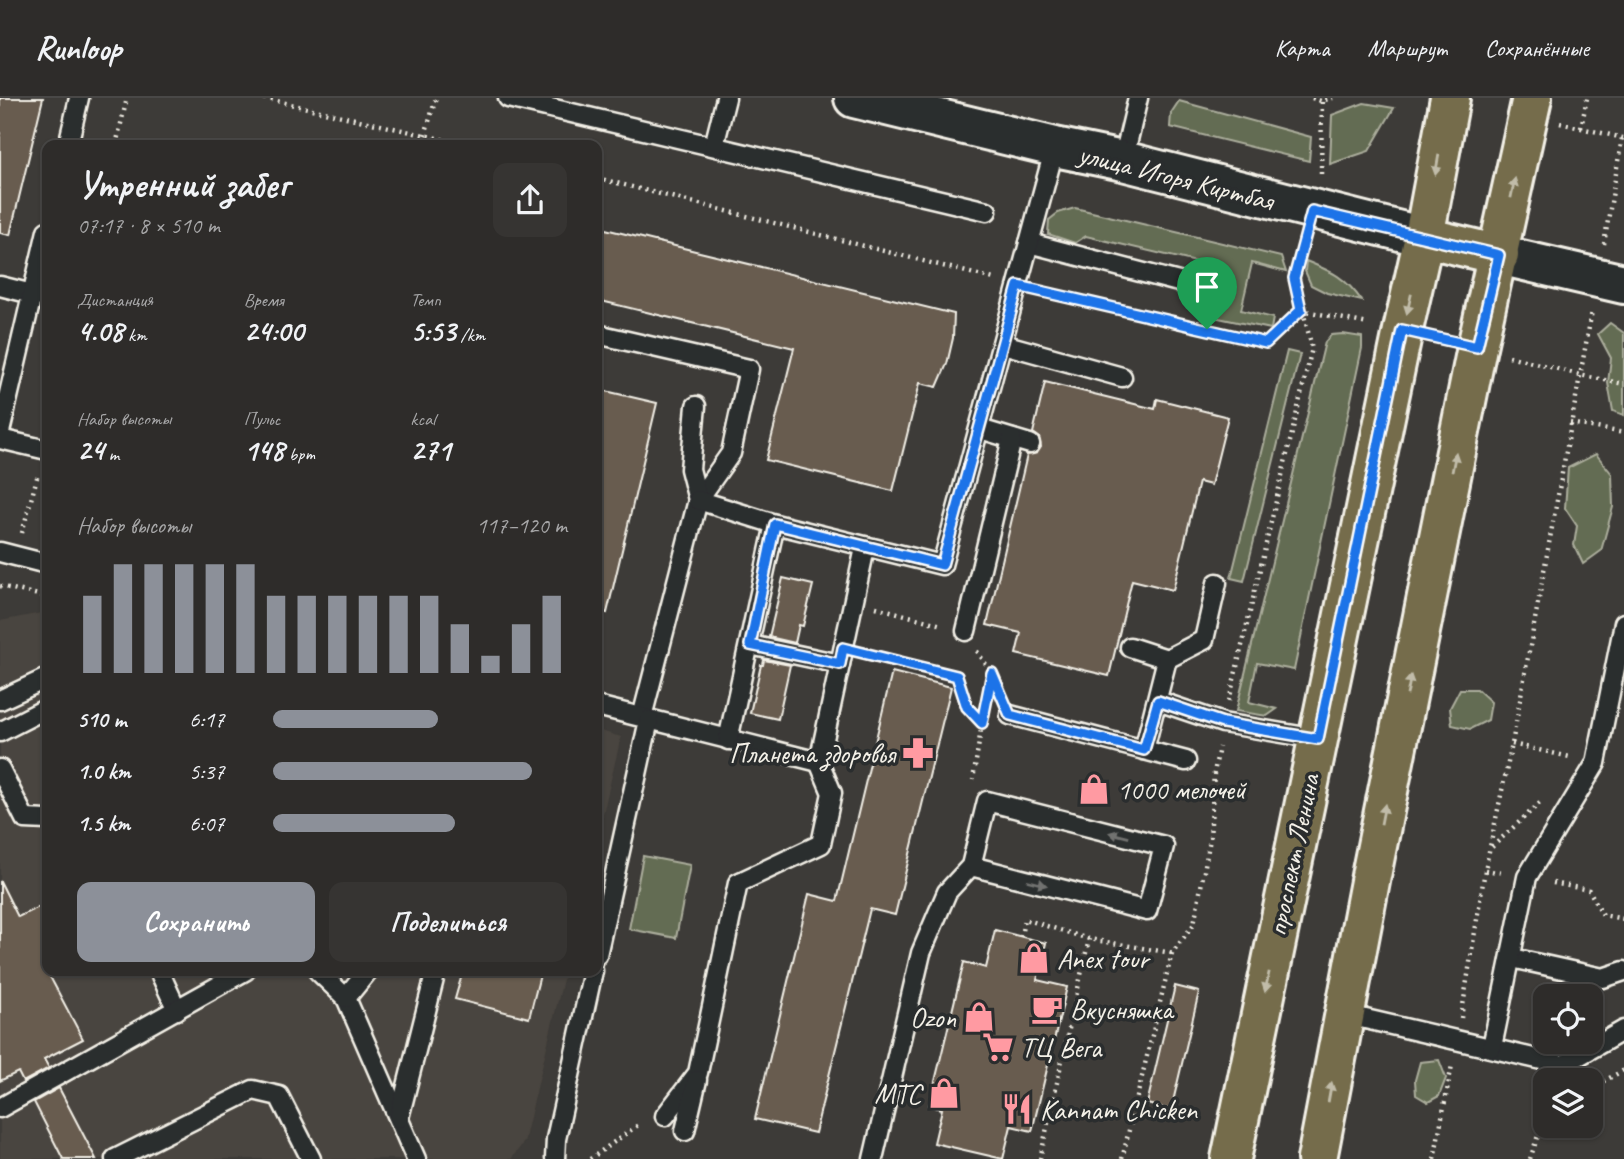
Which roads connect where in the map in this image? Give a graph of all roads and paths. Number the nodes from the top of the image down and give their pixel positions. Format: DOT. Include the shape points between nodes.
graph roads {
  1 [pos="79,98"];
  2 [pos="127,98"];
  3 [pos="264,98"];
  4 [pos="436,98"];
  5 [pos="508,98"];
  6 [pos="726,98"];
  7 [pos="854,98"];
  8 [pos="1138,98"];
  9 [pos="1312,98"];
  10 [pos="1333,98"];
  11 [pos="1450,98"];
  12 [pos="1532,98"];
  13 [pos="1587,98"];
  14 [pos="1322,100"];
  15 [pos="946,109"];
  16 [pos="1581,128"];
  17 [pos="425,135"];
  18 [pos="1622,138"];
  19 [pos="69,140"];
  20 [pos="117,140"];
  21 [pos="446,140"];
  22 [pos="713,146"];
  23 [pos="1055,147"];
  24 [pos="1123,161"];
  25 [pos="602,179"];
  26 [pos="987,211"];
  27 [pos="1312,211"];
  28 [pos="1424,237"];
  29 [pos="1028,243"];
  30 [pos="42,252"];
  31 [pos="1499,255"];
  32 [pos="1611,281"];
  33 [pos="0,286"];
  34 [pos="1018,286"];
  35 [pos="1194,286"];
  36 [pos="32,294"];
  37 [pos="1301,310"];
  38 [pos="1402,330"];
  39 [pos="602,335"];
  40 [pos="1003,344"];
  41 [pos="1477,347"];
  42 [pos="1580,375"];
  43 [pos="1122,377"];
  44 [pos="1624,384"];
  45 [pos="3,402"];
  46 [pos="696,406"];
  47 [pos="1570,423"];
  48 [pos="980,429"];
  49 [pos="0,432"];
  50 [pos="1624,433"];
  51 [pos="0,439"];
  52 [pos="1012,439"];
  53 [pos="1030,444"];
  54 [pos="42,448"];
  55 [pos="42,460"];
  56 [pos="698,500"];
  57 [pos="775,524"];
  58 [pos="865,548"];
  59 [pos="8,554"];
  60 [pos="42,563"];
  61 [pos="1217,583"];
  62 [pos="0,586"];
  63 [pos="10,589"];
  64 [pos="42,596"];
  65 [pos="853,601"];
  66 [pos="1624,623"];
  67 [pos="966,631"];
  68 [pos="750,645"];
  69 [pos="1130,647"];
  70 [pos="841,656"];
  71 [pos="1167,659"];
  72 [pos="992,673"];
  73 [pos="42,680"];
  74 [pos="0,700"];
  75 [pos="1158,701"];
  76 [pos="602,707"];
  77 [pos="42,711"];
  78 [pos="1010,715"];
  79 [pos="645,719"];
  80 [pos="982,723"];
  81 [pos="1223,723"];
  82 [pos="0,732"];
  83 [pos="1318,739"];
  84 [pos="727,740"];
  85 [pos="1512,744"];
  86 [pos="1144,750"];
  87 [pos="1186,761"];
  88 [pos="819,762"];
  89 [pos="1596,762"];
  90 [pos="0,769"];
  91 [pos="1551,792"];
  92 [pos="984,817"];
  93 [pos="42,820"];
  94 [pos="1491,848"];
  95 [pos="971,866"];
  96 [pos="1485,870"];
  97 [pos="1527,877"];
  98 [pos="1624,919"];
  99 [pos="602,930"];
  100 [pos="1021,937"];
  101 [pos="1089,939"];
  102 [pos="1172,953"];
  103 [pos="1512,958"];
  104 [pos="1624,971"];
  105 [pos="161,976"];
  106 [pos="236,976"];
  107 [pos="323,976"];
  108 [pos="364,976"];
  109 [pos="435,976"];
  110 [pos="592,976"];
  111 [pos="346,998"];
  112 [pos="177,1010"];
  113 [pos="1344,1014"];
  114 [pos="1624,1030"];
  115 [pos="1457,1039"];
  116 [pos="1492,1047"];
  117 [pos="1624,1070"];
  118 [pos="698,1073"];
  119 [pos="1603,1081"];
  120 [pos="0,1108"];
  121 [pos="665,1116"];
  122 [pos="398,1118"];
  123 [pos="685,1131"];
  124 [pos="1537,1138"];
  125 [pos="115,1159"];
  126 [pos="311,1159"];
  127 [pos="416,1159"];
  128 [pos="555,1159"];
  129 [pos="590,1159"];
  130 [pos="873,1159"];
  131 [pos="1040,1159"];
  132 [pos="1122,1159"];
  133 [pos="1231,1159"];
  134 [pos="1317,1159"];
  135 [pos="1434,1159"];
  136 [pos="1530,1159"];
  1 -- 19 [label="lane"];
  2 -- 20 [label="path"];
  3 -- 17 [label="path"];
  4 -- 17 [label="path"];
  5 -- 22 [label="lane"];
  6 -- 22 [label="lane"];
  7 -- 15 [label="main road, улица Игоря Киртбая"];
  8 -- 24 [label="lane"];
  9 -- 14 [label="path"];
  10 -- 14 [label="path"];
  11 -- 28 [label="main road, проспект Ленина, one-way"];
  31 -- 12 [label="main road, one-way"];
  13 -- 16 [label="path"];
  14 -- 27 [label="path" via="1323,167"];
  15 -- 23 [label="main road, улица Игоря Киртбая"];
  17 -- 21 [label="path"];
  18 -- 32 [label="path"];
  22 -- 26 [label="lane"];
  23 -- 24 [label="main road, улица Игоря Киртбая"];
  23 -- 29 [label="lane"];
  24 -- 27 [label="main road, улица Игоря Киртбая"];
  25 -- 34 [label="path"];
  27 -- 28 [label="main road, улица Игоря Киртбая"];
  27 -- 37 [label="path" via="1294,278"];
  28 -- 31 [label="main road, улица Игоря Киртбая"];
  28 -- 38 [label="main road, проспект Ленина, one-way"];
  29 -- 34 [label="lane"];
  29 -- 35 [label="lane"];
  30 -- 36 [label="lane"];
  31 -- 32 [label="main road"];
  31 -- 41 [label="main road"];
  32 -- 42 [label="path"];
  33 -- 36 [label="lane"];
  34 -- 37 [label="path" via="1266,343"];
  34 -- 40 [label="lane"];
  36 -- 45 [label="lane"];
  37 -- 38 [label="path"];
  37 -- 81 [label="path" via="1312,348"];
  38 -- 83 [label="main road, проспект Ленина"];
  39 -- 56 [label="lane" via="749,369 731,453"];
  40 -- 43 [label="lane"];
  40 -- 48 [label="lane"];
  41 -- 42 [label="path"];
  113 -- 41 [label="main road, one-way"];
  42 -- 44 [label="path"];
  42 -- 47 [label="path"];
  45 -- 49 [label="lane"];
  46 -- 56 [label="lane" via="690,469"];
  47 -- 50 [label="path"];
  47 -- 85 [label="path"];
  48 -- 52 [label="lane"];
  48 -- 58 [label="lane" via="942,565"];
  51 -- 54 [label="lane"];
  52 -- 53 [label="lane"];
  52 -- 67 [label="lane"];
  55 -- 59 [label="path"];
  56 -- 57 [label="lane"];
  56 -- 79 [label="lane"];
  57 -- 58 [label="lane"];
  57 -- 68 [label="lane"];
  58 -- 65 [label="lane"];
  59 -- 60 [label="lane"];
  59 -- 63 [label="path"];
  61 -- 71 [label="lane" via="1204,640"];
  62 -- 63 [label="path"];
  63 -- 64 [label="path"];
  65 -- 67 [label="path"];
  65 -- 70 [label="lane"];
  66 -- 89 [label="lane"];
  67 -- 72 [label="path"];
  68 -- 70 [label="lane"];
  68 -- 84 [label="lane"];
  69 -- 71 [label="lane"];
  70 -- 80 [label="path" via="957,676 967,707"];
  70 -- 88 [label="lane"];
  71 -- 75 [label="lane"];
  72 -- 78 [label="path"];
  72 -- 80 [label="path"];
  73 -- 74 [label="lane"];
  75 -- 81 [label="lane"];
  75 -- 86 [label="lane"];
  76 -- 79 [label="lane"];
  77 -- 82 [label="lane"];
  78 -- 86 [label="lane"];
  79 -- 84 [label="lane"];
  79 -- 99 [label="lane"];
  80 -- 92 [label="path" via="972,786"];
  81 -- 83 [label="lane"];
  81 -- 102 [label="path" via="1210,839 1194,924"];
  83 -- 133 [label="main road, проспект Ленина, one-way"];
  84 -- 88 [label="lane"];
  85 -- 89 [label="path"];
  85 -- 94 [label="path"];
  86 -- 87 [label="lane"];
  88 -- 118 [label="lane" via="832,793 821,844 738,883"];
  89 -- 97 [label="lane"];
  90 -- 93 [label="lane" via="24,819"];
  91 -- 94 [label="path"];
  92 -- 95 [label="lane"];
  95 -- 92 [label="lane, one-way" via="1147,911 1164,846 988,801"];
  94 -- 96 [label="path"];
  95 -- 130 [label="lane" via="947,892 920,953"];
  96 -- 97 [label="path"];
  96 -- 115 [label="path"];
  97 -- 98 [label="path" via="1589,890 1603,915"];
  97 -- 103 [label="lane"];
  100 -- 101 [label="path" via="1024,919"];
  101 -- 102 [label="path"];
  101 -- 131 [label="path"];
  102 -- 132 [label="path"];
  103 -- 104 [label="lane" via="1603,978"];
  103 -- 116 [label="lane"];
  105 -- 112 [label="lane"];
  106 -- 112 [label="lane"];
  107 -- 111 [label="lane"];
  108 -- 111 [label="lane"];
  109 -- 122 [label="lane"];
  110 -- 128 [label="lane" via="555,1139"];
  111 -- 122 [label="lane"];
  112 -- 120 [label="lane"];
  113 -- 115 [label="lane"];
  134 -- 113 [label="main road, one-way"];
  114 -- 116 [label="lane" via="1563,1065"];
  115 -- 116 [label="lane"];
  115 -- 135 [label="path"];
  117 -- 119 [label="path"];
  118 -- 121 [label="lane"];
  118 -- 123 [label="lane"];
  121 -- 129 [label="path" via="645,1120"];
  122 -- 127 [label="lane"];
  124 -- 136 [label="path"];
  125 -- 126 [label="lane" via="253,1090 279,1096"];
}
